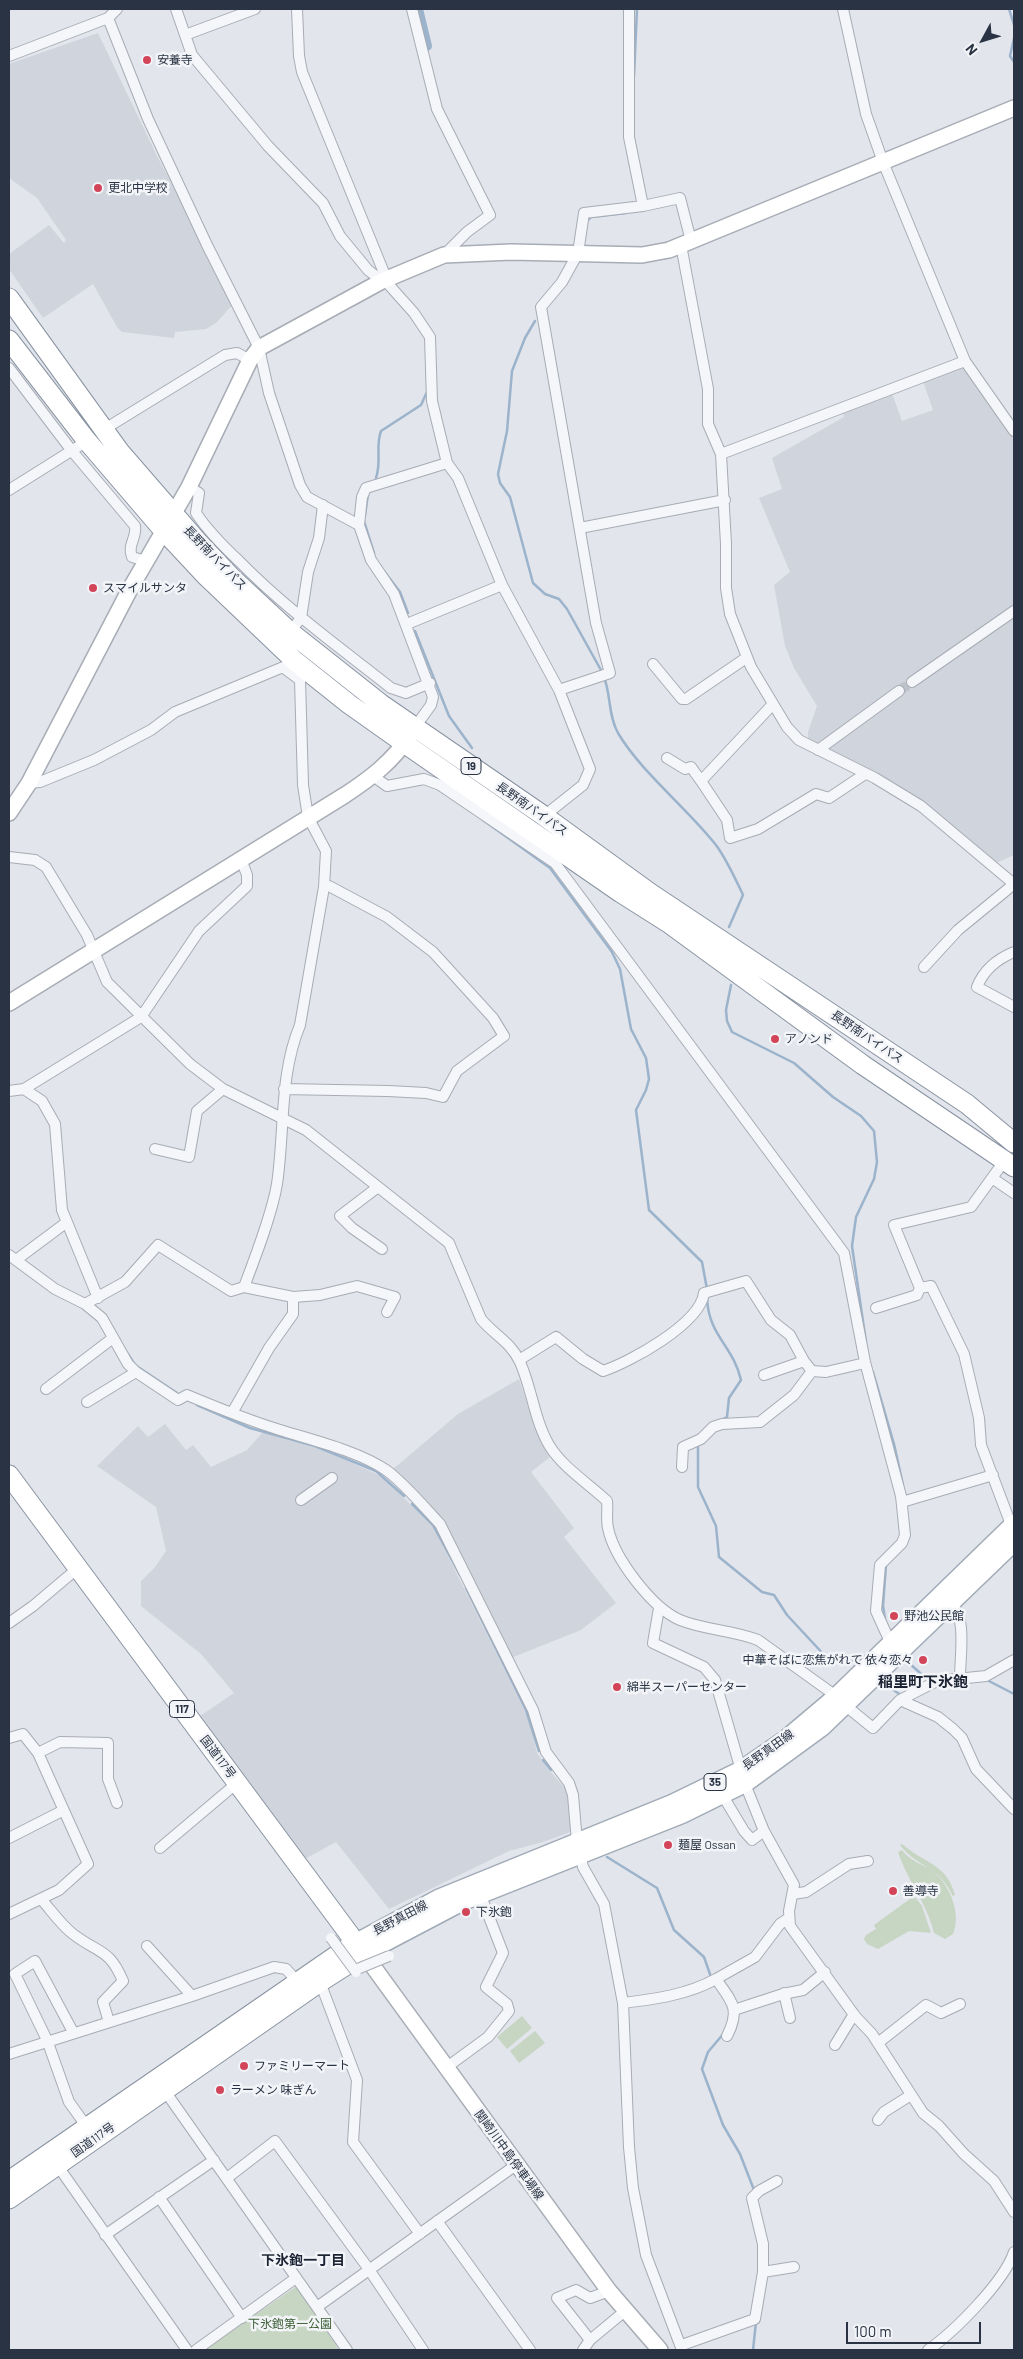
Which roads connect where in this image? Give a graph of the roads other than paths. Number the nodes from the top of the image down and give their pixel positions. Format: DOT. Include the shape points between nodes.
graph roads {
  1 [pos="117,9"];
  2 [pos="176,9"];
  3 [pos="255,9"];
  4 [pos="297,9"];
  5 [pos="412,9"];
  6 [pos="629,9"];
  7 [pos="843,9"];
  8 [pos="108,18"];
  9 [pos="185,35"];
  10 [pos="9,56"];
  11 [pos="1014,108"];
  12 [pos="883,162"];
  13 [pos="643,206"];
  14 [pos="686,243"];
  15 [pos="578,253"];
  16 [pos="444,255"];
  17 [pos="385,280"];
  18 [pos="9,298"];
  19 [pos="9,340"];
  20 [pos="255,354"];
  21 [pos="965,361"];
  22 [pos="9,368"];
  23 [pos="103,430"];
  24 [pos="1014,431"];
  25 [pos="79,446"];
  26 [pos="721,454"];
  27 [pos="447,463"];
  28 [pos="189,487"];
  29 [pos="9,490"];
  30 [pos="725,500"];
  31 [pos="324,505"];
  32 [pos="172,514"];
  33 [pos="359,524"];
  34 [pos="580,528"];
  35 [pos="164,531"];
  36 [pos="146,561"];
  37 [pos="502,585"];
  38 [pos="1014,611"];
  39 [pos="406,624"];
  40 [pos="296,625"];
  41 [pos="746,658"];
  42 [pos="290,664"];
  43 [pos="653,664"];
  44 [pos="912,682"];
  45 [pos="430,683"];
  46 [pos="559,690"];
  47 [pos="899,691"];
  48 [pos="773,704"];
  49 [pos="415,727"];
  50 [pos="404,743"];
  51 [pos="818,750"];
  52 [pos="667,758"];
  53 [pos="865,774"];
  54 [pos="373,776"];
  55 [pos="701,781"];
  56 [pos="29,783"];
  57 [pos="9,813"];
  58 [pos="544,816"];
  59 [pos="308,817"];
  60 [pos="9,857"];
  61 [pos="241,859"];
  62 [pos="324,888"];
  63 [pos="94,952"];
  64 [pos="1014,952"];
  65 [pos="924,967"];
  66 [pos="9,1003"];
  67 [pos="1014,1007"];
  68 [pos="141,1017"];
  69 [pos="24,1089"];
  70 [pos="223,1089"];
  71 [pos="284,1089"];
  72 [pos="9,1091"];
  73 [pos="281,1117"];
  74 [pos="1014,1143"];
  75 [pos="156,1149"];
  76 [pos="1009,1163"];
  77 [pos="992,1178"];
  78 [pos="378,1187"];
  79 [pos="1014,1193"];
  80 [pos="67,1222"];
  81 [pos="382,1249"];
  82 [pos="12,1257"];
  83 [pos="244,1287"];
  84 [pos="920,1288"];
  85 [pos="293,1297"];
  86 [pos="98,1298"];
  87 [pos="85,1304"];
  88 [pos="876,1308"];
  89 [pos="387,1312"];
  90 [pos="113,1338"];
  91 [pos="519,1360"];
  92 [pos="804,1361"];
  93 [pos="865,1363"];
  94 [pos="812,1371"];
  95 [pos="136,1372"];
  96 [pos="764,1375"];
  97 [pos="46,1389"];
  98 [pos="87,1402"];
  99 [pos="232,1413"];
  100 [pos="682,1467"];
  101 [pos="9,1475"];
  102 [pos="993,1475"];
  103 [pos="332,1478"];
  104 [pos="301,1500"];
  105 [pos="902,1502"];
  106 [pos="1013,1527"];
  107 [pos="1014,1543"];
  108 [pos="78,1568"];
  109 [pos="951,1604"];
  110 [pos="659,1608"];
  111 [pos="9,1623"];
  112 [pos="891,1644"];
  113 [pos="1014,1660"];
  114 [pos="960,1677"];
  115 [pos="900,1700"];
  116 [pos="841,1701"];
  117 [pos="9,1739"];
  118 [pos="38,1753"];
  119 [pos="742,1777"];
  120 [pos="237,1783"];
  121 [pos="726,1801"];
  122 [pos="117,1803"];
  123 [pos="1014,1809"];
  124 [pos="62,1811"];
  125 [pos="764,1831"];
  126 [pos="9,1838"];
  127 [pos="160,1848"];
  128 [pos="579,1848"];
  129 [pos="868,1861"];
  130 [pos="793,1894"];
  131 [pos="481,1896"];
  132 [pos="40,1899"];
  133 [pos="9,1914"];
  134 [pos="789,1918"];
  135 [pos="331,1938"];
  136 [pos="147,1946"];
  137 [pos="389,1956"];
  138 [pos="358,1960"];
  139 [pos="825,1972"];
  140 [pos="716,1979"];
  141 [pos="297,1982"];
  142 [pos="320,1982"];
  143 [pos="784,1993"];
  144 [pos="192,1996"];
  145 [pos="623,2002"];
  146 [pos="960,2004"];
  147 [pos="734,2010"];
  148 [pos="854,2014"];
  149 [pos="790,2018"];
  150 [pos="108,2022"];
  151 [pos="74,2032"];
  152 [pos="726,2036"];
  153 [pos="47,2040"];
  154 [pos="878,2043"];
  155 [pos="835,2046"];
  156 [pos="9,2054"];
  157 [pos="447,2067"];
  158 [pos="164,2091"];
  159 [pos="911,2095"];
  160 [pos="878,2120"];
  161 [pos="87,2127"];
  162 [pos="53,2159"];
  163 [pos="214,2160"];
  164 [pos="516,2165"];
  165 [pos="227,2178"];
  166 [pos="9,2181"];
  167 [pos="777,2181"];
  168 [pos="159,2197"];
  169 [pos="9,2199"];
  170 [pos="1014,2212"];
  171 [pos="437,2221"];
  172 [pos="420,2234"];
  173 [pos="105,2235"];
  174 [pos="1014,2252"];
  175 [pos="794,2267"];
  176 [pos="368,2268"];
  177 [pos="763,2272"];
  178 [pos="296,2278"];
  179 [pos="609,2291"];
  180 [pos="317,2307"];
  181 [pos="625,2311"];
  182 [pos="242,2318"];
  183 [pos="590,2340"];
  184 [pos="682,2348"];
  185 [pos="187,2350"];
  186 [pos="196,2350"];
  187 [pos="346,2350"];
  188 [pos="423,2350"];
  189 [pos="530,2350"];
  190 [pos="583,2350"];
  191 [pos="660,2350"];
  192 [pos="928,2350"];
  1 -- 8 [label="street"];
  2 -- 9 [label="street"];
  3 -- 9 [label="street"];
  4 -- 17 [label="street" via="302,72"];
  5 -- 16 [label="street" via="437,109 490,215"];
  6 -- 13 [label="street" via="629,137"];
  7 -- 12 [label="street" via="866,114"];
  8 -- 10 [label="street"];
  8 -- 20 [label="street" via="153,128"];
  9 -- 17 [label="street" via="192,55 268,146 323,203 340,236 368,270"];
  11 -- 12 [label="street"];
  12 -- 14 [label="street"];
  12 -- 21 [label="street"];
  13 -- 14 [label="street" via="680,198"];
  13 -- 15 [label="street" via="584,213"];
  14 -- 15 [label="street" via="642,255"];
  14 -- 26 [label="street" via="708,389 708,424"];
  15 -- 16 [label="street"];
  15 -- 34 [label="street" via="562,282 541,307"];
  16 -- 17 [label="street"];
  17 -- 20 [label="street"];
  17 -- 27 [label="street" via="430,337 432,401"];
  18 -- 23 [label="highway, 長野南バイパス / 19"];
  19 -- 25 [label="highway, 長野南バイパス / 19"];
  20 -- 23 [label="street" via="225,355"];
  20 -- 28 [label="street"];
  20 -- 31 [label="street" via="300,485 307,497"];
  21 -- 24 [label="street"];
  21 -- 26 [label="street"];
  22 -- 25 [label="street"];
  23 -- 32 [label="highway, 長野南バイパス / 19"];
  25 -- 29 [label="street"];
  25 -- 35 [label="highway, 長野南バイパス / 19"];
  25 -- 36 [label="street" via="135,526 130,554"];
  26 -- 30 [label="street"];
  27 -- 33 [label="street" via="366,488"];
  27 -- 37 [label="street" via="458,478"];
  28 -- 32 [label="street"];
  28 -- 40 [label="street" via="199,493 196,513 205,526 268,590"];
  30 -- 34 [label="street"];
  30 -- 41 [label="street" via="727,596"];
  31 -- 33 [label="street"];
  31 -- 40 [label="street" via="319,538"];
  32 -- 35 [label="street"];
  32 -- 40 [label="highway, 長野南バイパス / 19" via="232,578"];
  33 -- 39 [label="street" via="371,560 394,594"];
  34 -- 46 [label="street" via="596,623 610,673"];
  35 -- 36 [label="street"];
  35 -- 42 [label="highway, 長野南バイパス / 19"];
  36 -- 56 [label="street"];
  37 -- 39 [label="street"];
  37 -- 46 [label="street"];
  38 -- 44 [label="street"];
  39 -- 45 [label="street"];
  40 -- 45 [label="street" via="391,688 406,692"];
  40 -- 49 [label="highway, 長野南バイパス / 19" via="381,704"];
  41 -- 43 [label="street" via="686,699 682,699"];
  41 -- 48 [label="street"];
  42 -- 50 [label="highway, 長野南バイパス / 19"];
  42 -- 56 [label="street" via="175,712 151,730 94,760 40,782"];
  42 -- 59 [label="street" via="300,680 303,784"];
  45 -- 49 [label="street" via="434,697"];
  46 -- 58 [label="street" via="590,769 583,785"];
  47 -- 51 [label="street"];
  48 -- 51 [label="street" via="787,727 800,740"];
  48 -- 55 [label="street"];
  49 -- 50 [label="street"];
  49 -- 58 [label="highway, 長野南バイパス / 19"];
  50 -- 54 [label="street"];
  50 -- 76 [label="highway, 長野南バイパス / 19" via="670,924 863,1065"];
  51 -- 53 [label="street"];
  52 -- 55 [label="street" via="685,769 691,767"];
  53 -- 55 [label="street" via="830,798 816,794 758,829 730,838 727,820"];
  53 -- 65 [label="street" via="929,812 1014,884 958,930"];
  54 -- 59 [label="street"];
  54 -- 93 [label="street" via="387,786 424,779 440,785 555,863 844,1253"];
  56 -- 57 [label="street"];
  58 -- 74 [label="highway, 長野南バイパス / 19" via="650,894 967,1104"];
  59 -- 61 [label="street"];
  59 -- 62 [label="street" via="326,851"];
  60 -- 63 [label="street" via="35,860 46,867"];
  61 -- 63 [label="street"];
  61 -- 68 [label="street" via="247,886 199,931"];
  62 -- 71 [label="street" via="300,1025 293,1041"];
  62 -- 71 [label="street" via="329,886 387,917 433,952 493,1018 504,1036 457,1071 443,1096 388,1091"];
  63 -- 66 [label="street"];
  63 -- 68 [label="street" via="107,982"];
  64 -- 67 [label="street" via="998,959 981,976 977,986"];
  68 -- 69 [label="street"];
  68 -- 70 [label="street" via="190,1064"];
  69 -- 72 [label="street"];
  69 -- 80 [label="street" via="42,1101 55,1124 60,1194"];
  70 -- 73 [label="street"];
  70 -- 75 [label="street" via="197,1111 189,1157"];
  71 -- 73 [label="street"];
  73 -- 78 [label="street" via="306,1130"];
  73 -- 83 [label="street" via="276,1184"];
  76 -- 77 [label="street"];
  77 -- 79 [label="street"];
  77 -- 84 [label="street" via="971,1207 894,1225"];
  78 -- 81 [label="street" via="340,1216"];
  78 -- 91 [label="street" via="449,1243 481,1319 506,1340"];
  80 -- 82 [label="street"];
  80 -- 86 [label="street"];
  82 -- 87 [label="street" via="56,1290"];
  83 -- 85 [label="street"];
  83 -- 86 [label="street" via="231,1291 158,1245 125,1282"];
  84 -- 88 [label="street" via="917,1295"];
  84 -- 102 [label="street" via="931,1286 964,1354 981,1445"];
  85 -- 89 [label="street" via="320,1295 357,1286 395,1297"];
  85 -- 99 [label="street" via="293,1314 265,1354"];
  86 -- 87 [label="street"];
  87 -- 90 [label="street" via="102,1318"];
  90 -- 95 [label="street"];
  90 -- 97 [label="street"];
  91 -- 92 [label="street" via="556,1337 602,1371 612,1368 647,1351 680,1326 698,1309 704,1294 746,1281 771,1320 790,1335"];
  91 -- 110 [label="street" via="540,1427 550,1446 607,1501 608,1528 614,1546 642,1589"];
  92 -- 94 [label="street"];
  92 -- 96 [label="street"];
  93 -- 94 [label="street" via="826,1372"];
  93 -- 105 [label="street"];
  94 -- 100 [label="street" via="794,1396 760,1422 722,1424 683,1447"];
  95 -- 98 [label="street"];
  95 -- 99 [label="street" via="178,1400 187,1395"];
  99 -- 128 [label="street" via="305,1436 387,1470 440,1524 533,1710 546,1752 569,1783"];
  101 -- 108 [label="highway, 国道117号 / 117"];
  102 -- 105 [label="street"];
  102 -- 106 [label="street"];
  103 -- 104 [label="street"];
  105 -- 112 [label="street" via="905,1536 880,1565 876,1611"];
  106 -- 112 [label="main road, 長野真田線 / 35"];
  107 -- 109 [label="main road, 長野真田線 / 35"];
  108 -- 111 [label="street"];
  108 -- 120 [label="highway, 国道117号 / 117"];
  109 -- 114 [label="street" via="958,1609 961,1619"];
  109 -- 116 [label="main road, 長野真田線 / 35"];
  110 -- 116 [label="street" via="680,1620 758,1640"];
  110 -- 119 [label="street" via="654,1643 704,1667 715,1680"];
  112 -- 116 [label="main road, 長野真田線 / 35"];
  113 -- 114 [label="street" via="986,1676"];
  114 -- 115 [label="street" via="936,1681"];
  115 -- 116 [label="street" via="872,1728"];
  115 -- 123 [label="street" via="938,1717 953,1729 962,1738 976,1769"];
  116 -- 119 [label="main road, 長野真田線 / 35" via="784,1739"];
  117 -- 118 [label="street" via="23,1734"];
  118 -- 122 [label="street" via="60,1742 108,1743 108,1779"];
  118 -- 124 [label="street"];
  119 -- 125 [label="street"];
  119 -- 128 [label="main road, 長野真田線 / 35" via="672,1803"];
  120 -- 127 [label="street"];
  120 -- 138 [label="highway, 国道117号 / 117"];
  121 -- 125 [label="street" via="752,1840"];
  124 -- 126 [label="street"];
  124 -- 132 [label="street" via="88,1864 59,1890"];
  125 -- 130 [label="street" via="794,1885"];
  128 -- 131 [label="main road, 長野真田線 / 35"];
  128 -- 138 [label="main road, 長野真田線 / 35" via="438,1898"];
  128 -- 145 [label="street" via="583,1867 604,1904"];
  129 -- 130 [label="street" via="849,1864 806,1892"];
  130 -- 134 [label="street"];
  131 -- 138 [label="main road, 長野真田線 / 35" via="463,1902"];
  131 -- 157 [label="street" via="503,1953 486,1987 507,2004 509,2011 488,2037"];
  132 -- 133 [label="street"];
  132 -- 150 [label="street" via="71,1933 116,1964 123,1981 102,2002"];
  134 -- 139 [label="street" via="790,1926"];
  134 -- 140 [label="street" via="780,1924 756,1957"];
  135 -- 138 [label="street, bridge"];
  136 -- 144 [label="street"];
  137 -- 138 [label="street, bridge"];
  138 -- 141 [label="highway, 国道117号"];
  138 -- 142 [label="highway, 国道117号"];
  138 -- 157 [label="street, 関崎川中島停車場線"];
  139 -- 143 [label="street" via="803,1990"];
  139 -- 148 [label="street"];
  140 -- 145 [label="street" via="700,1988 662,1998"];
  140 -- 147 [label="street" via="733,2003"];
  141 -- 144 [label="street" via="286,1969 274,1967"];
  141 -- 161 [label="highway, 国道117号"];
  142 -- 158 [label="highway, 国道117号"];
  142 -- 172 [label="street" via="357,2080 353,2142"];
  143 -- 147 [label="street"];
  143 -- 149 [label="street"];
  144 -- 150 [label="street"];
  145 -- 184 [label="street" via="629,2147 637,2212 646,2255"];
  146 -- 154 [label="street" via="940,2014 926,2005"];
  147 -- 152 [label="street" via="735,2020"];
  148 -- 154 [label="street"];
  148 -- 155 [label="street"];
  150 -- 151 [label="street"];
  151 -- 153 [label="street"];
  151 -- 153 [label="street" via="36,1961 15,1974"];
  153 -- 156 [label="street"];
  153 -- 161 [label="street" via="69,2102"];
  154 -- 159 [label="street"];
  157 -- 164 [label="street, 関崎川中島停車場線"];
  158 -- 162 [label="highway, 国道117号"];
  158 -- 163 [label="street"];
  159 -- 160 [label="street" via="884,2112"];
  159 -- 170 [label="street" via="923,2113 994,2181"];
  161 -- 162 [label="highway, 国道117号"];
  162 -- 166 [label="highway, 国道117号"];
  162 -- 169 [label="highway, 国道117号"];
  162 -- 173 [label="street"];
  163 -- 165 [label="street"];
  163 -- 168 [label="street"];
  164 -- 171 [label="street"];
  164 -- 179 [label="street, 関崎川中島停車場線"];
  165 -- 176 [label="street" via="275,2141"];
  165 -- 178 [label="street"];
  167 -- 177 [label="street" via="752,2198 763,2244"];
  168 -- 173 [label="street"];
  168 -- 182 [label="street"];
  171 -- 172 [label="street"];
  171 -- 189 [label="street"];
  172 -- 176 [label="street"];
  173 -- 185 [label="street"];
  174 -- 192 [label="street" via="984,2296 952,2332"];
  175 -- 177 [label="street"];
  176 -- 180 [label="street"];
  176 -- 188 [label="street"];
  177 -- 184 [label="street" via="755,2319"];
  178 -- 180 [label="street"];
  178 -- 182 [label="street"];
  179 -- 181 [label="street, 関崎川中島停車場線"];
  179 -- 183 [label="street" via="590,2298 576,2290 558,2298"];
  180 -- 187 [label="street"];
  181 -- 183 [label="street"];
  181 -- 191 [label="street, 関崎川中島停車場線"];
  182 -- 186 [label="street"];
  183 -- 190 [label="street"];
}
